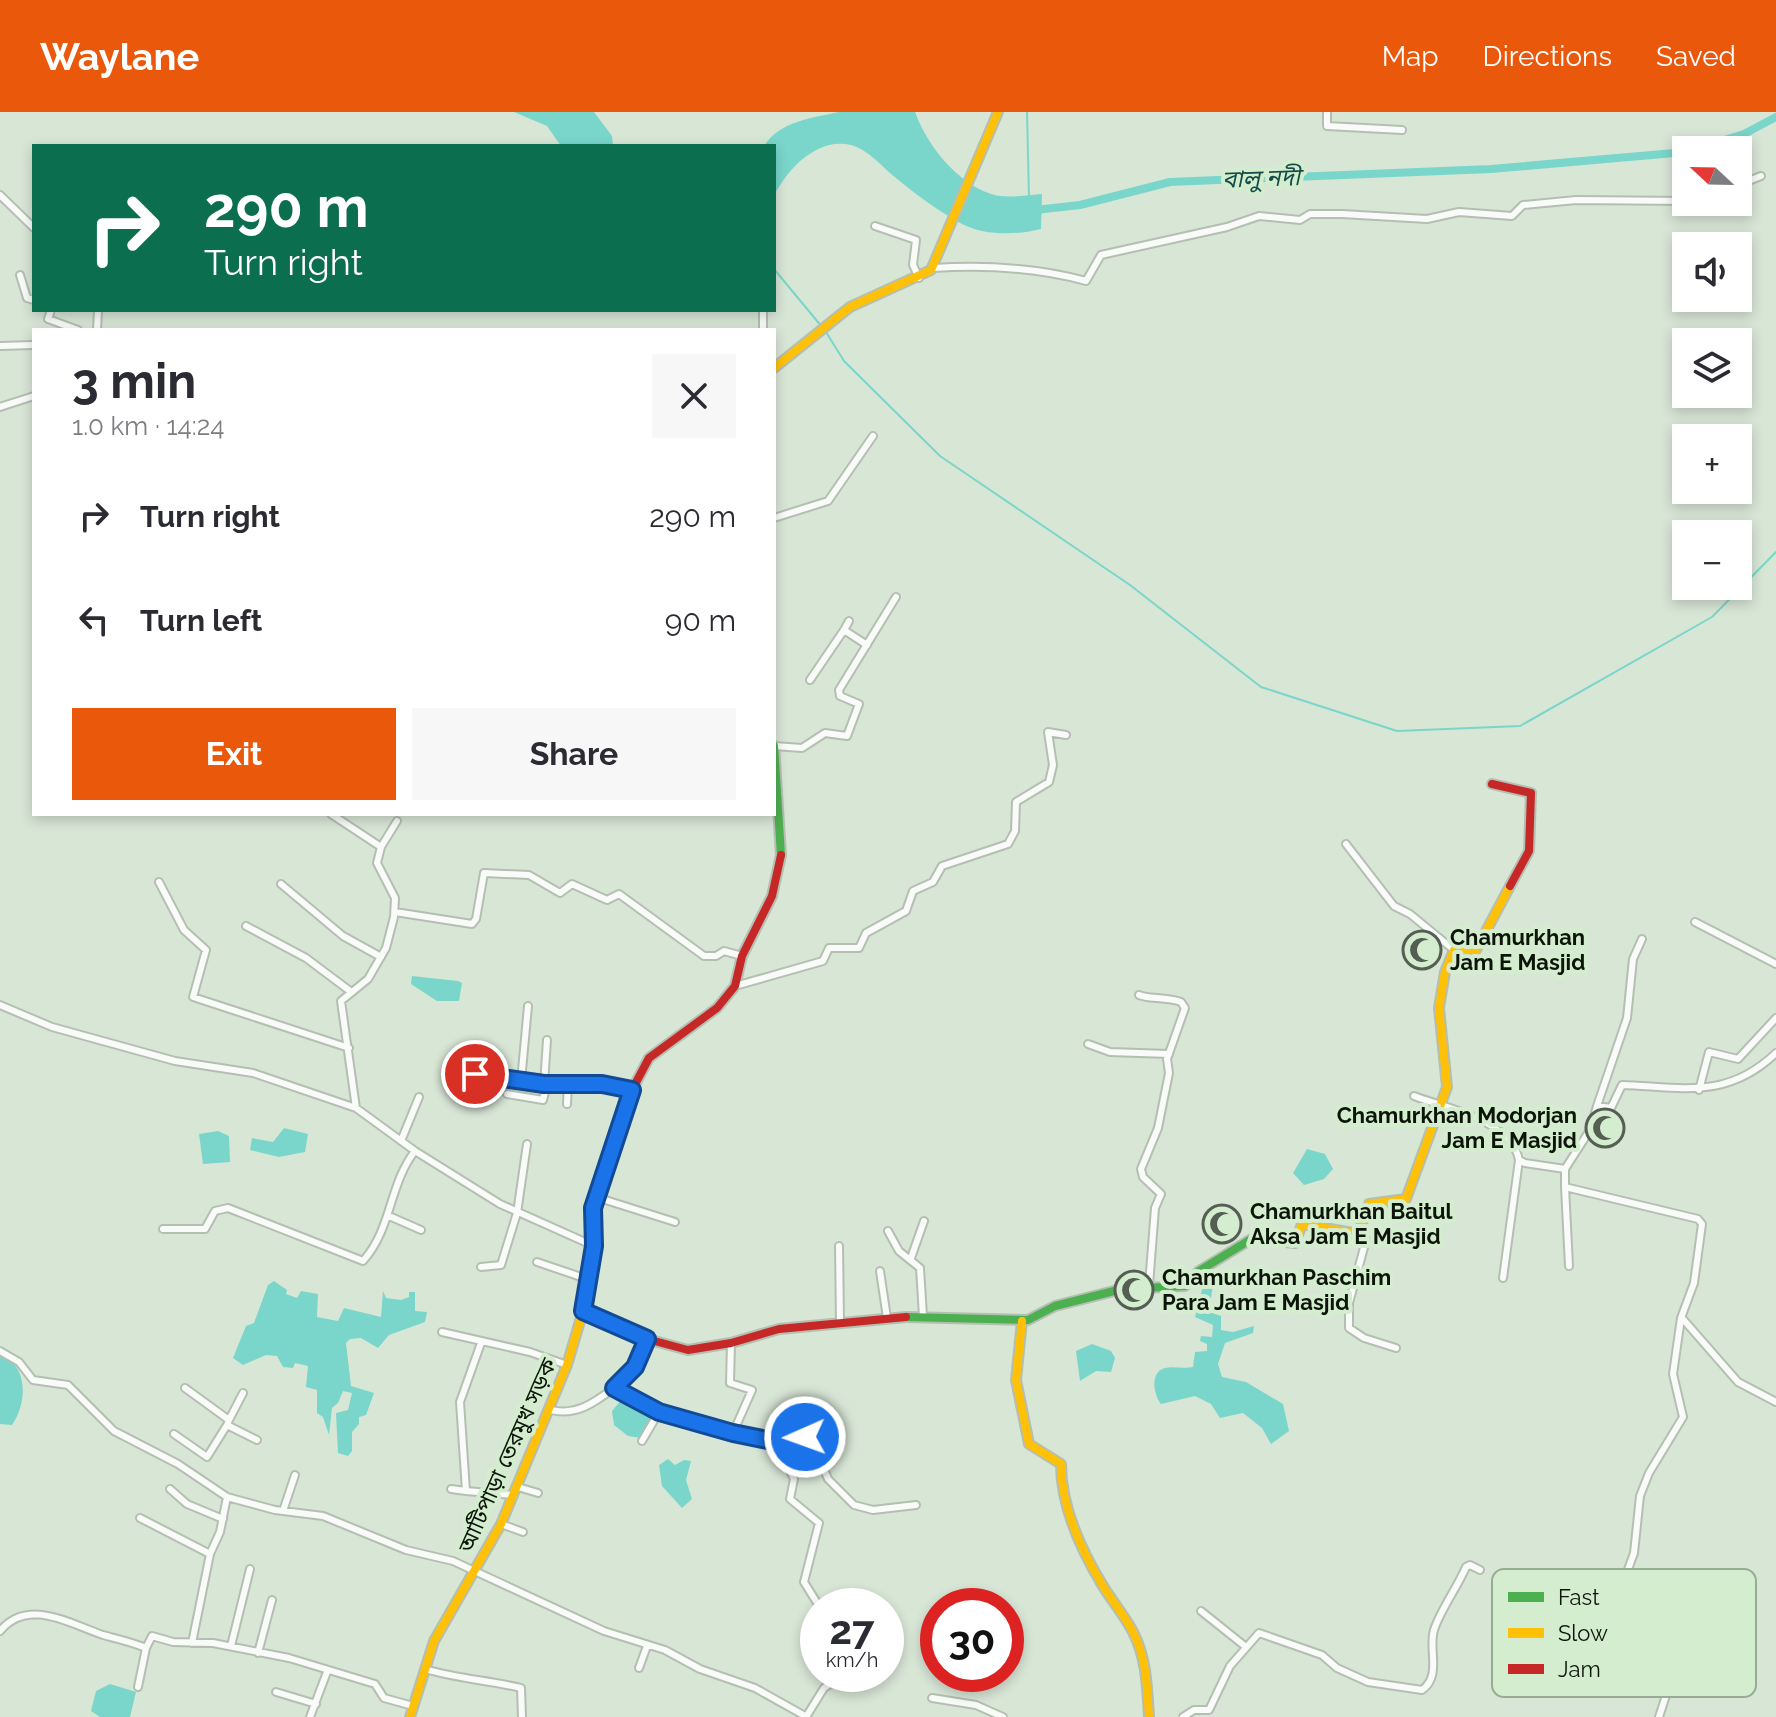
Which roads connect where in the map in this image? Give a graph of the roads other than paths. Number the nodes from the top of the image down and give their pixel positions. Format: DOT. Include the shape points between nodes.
graph roads {
  1 [pos="998,112"];
  2 [pos="1327,112"];
  3 [pos="1402,130"];
  4 [pos="1761,176"];
  5 [pos="1752,180"];
  6 [pos="0,195"];
  7 [pos="1672,201"];
  8 [pos="32,226"];
  9 [pos="875,226"];
  10 [pos="933,268"];
  11 [pos="20,275"];
  12 [pos="919,278"];
  13 [pos="32,299"];
  14 [pos="50,312"];
  15 [pos="73,328"];
  16 [pos="32,345"];
  17 [pos="0,346"];
  18 [pos="776,366"];
  19 [pos="32,397"];
  20 [pos="0,407"];
  21 [pos="873,436"];
  22 [pos="776,517"];
  23 [pos="896,597"];
  24 [pos="849,621"];
  25 [pos="844,630"];
  26 [pos="867,645"];
  27 [pos="810,680"];
  28 [pos="1066,735"];
  29 [pos="776,746"];
  30 [pos="776,779"];
  31 [pos="1492,784"];
  32 [pos="334,816"];
  33 [pos="397,821"];
  34 [pos="1346,844"];
  35 [pos="381,847"];
  36 [pos="159,882"];
  37 [pos="281,884"];
  38 [pos="395,912"];
  39 [pos="1695,922"];
  40 [pos="246,926"];
  41 [pos="1642,939"];
  42 [pos="1454,950"];
  43 [pos="742,956"];
  44 [pos="381,957"];
  45 [pos="1776,964"];
  46 [pos="735,986"];
  47 [pos="350,991"];
  48 [pos="1139,995"];
  49 [pos="0,1005"];
  50 [pos="528,1006"];
  51 [pos="1776,1018"];
  52 [pos="547,1040"];
  53 [pos="1088,1044"];
  54 [pos="349,1048"];
  55 [pos="1776,1053"];
  56 [pos="1169,1054"];
  57 [pos="475,1074"];
  58 [pos="521,1081"];
  59 [pos="546,1084"];
  60 [pos="568,1084"];
  61 [pos="632,1090"];
  62 [pos="1699,1090"];
  63 [pos="507,1094"];
  64 [pos="1414,1096"];
  65 [pos="419,1097"];
  66 [pos="567,1104"];
  67 [pos="1439,1105"];
  68 [pos="1597,1106"];
  69 [pos="356,1108"];
  70 [pos="401,1141"];
  71 [pos="527,1144"];
  72 [pos="415,1151"];
  73 [pos="1519,1160"];
  74 [pos="1565,1169"];
  75 [pos="1565,1187"];
  76 [pos="596,1197"];
  77 [pos="517,1213"];
  78 [pos="389,1216"];
  79 [pos="924,1221"];
  80 [pos="675,1222"];
  81 [pos="163,1229"];
  82 [pos="421,1230"];
  83 [pos="888,1231"];
  84 [pos="1358,1234"];
  85 [pos="594,1246"];
  86 [pos="839,1246"];
  87 [pos="911,1258"];
  88 [pos="537,1262"];
  89 [pos="1569,1266"];
  90 [pos="481,1267"];
  91 [pos="880,1271"];
  92 [pos="1503,1278"];
  93 [pos="587,1279"];
  94 [pos="1149,1285"];
  95 [pos="583,1311"];
  96 [pos="923,1316"];
  97 [pos="887,1318"];
  98 [pos="1681,1318"];
  99 [pos="1022,1321"];
  100 [pos="840,1322"];
  101 [pos="442,1332"];
  102 [pos="647,1339"];
  103 [pos="481,1343"];
  104 [pos="731,1343"];
  105 [pos="1396,1348"];
  106 [pos="0,1351"];
  107 [pos="567,1365"];
  108 [pos="185,1388"];
  109 [pos="614,1388"];
  110 [pos="243,1393"];
  111 [pos="1776,1402"];
  112 [pos="551,1410"];
  113 [pos="659,1412"];
  114 [pos="228,1422"];
  115 [pos="733,1433"];
  116 [pos="174,1434"];
  117 [pos="257,1440"];
  118 [pos="642,1441"];
  119 [pos="777,1443"];
  120 [pos="295,1475"];
  121 [pos="170,1489"];
  122 [pos="451,1489"];
  123 [pos="466,1491"];
  124 [pos="516,1491"];
  125 [pos="538,1493"];
  126 [pos="227,1497"];
  127 [pos="916,1505"];
  128 [pos="283,1511"];
  129 [pos="140,1518"];
  130 [pos="223,1519"];
  131 [pos="501,1524"];
  132 [pos="523,1532"];
  133 [pos="210,1554"];
  134 [pos="250,1569"];
  135 [pos="1628,1569"];
  136 [pos="476,1570"];
  137 [pos="1480,1570"];
  138 [pos="808,1588"];
  139 [pos="272,1600"];
  140 [pos="1201,1611"];
  141 [pos="0,1629"];
  142 [pos="192,1643"];
  143 [pos="231,1646"];
  144 [pos="647,1646"];
  145 [pos="1246,1647"];
  146 [pos="146,1648"];
  147 [pos="258,1653"];
  148 [pos="639,1668"];
  149 [pos="425,1669"];
  150 [pos="327,1672"];
  151 [pos="138,1687"];
  152 [pos="276,1692"];
  153 [pos="822,1692"];
  154 [pos="1665,1697"];
  155 [pos="932,1698"];
  156 [pos="316,1704"];
  157 [pos="413,1706"];
  158 [pos="310,1717"];
  159 [pos="410,1717"];
  160 [pos="522,1717"];
  161 [pos="806,1717"];
  162 [pos="1003,1717"];
  163 [pos="1149,1717"];
  164 [pos="1183,1717"];
  165 [pos="1659,1717"];
  1 -- 10 [label="street"];
  2 -- 3 [label="street" via="1327,126"];
  4 -- 5 [label="street"];
  6 -- 8 [label="street"];
  7 -- 10 [label="street" via="1523,205 1512,216 1259,216 1101,255 1086,281 1022,269"];
  9 -- 12 [label="street" via="916,240 913,265"];
  10 -- 12 [label="street"];
  11 -- 13 [label="street" via="26,296"];
  12 -- 18 [label="street" via="845,310"];
  14 -- 15 [label="street" via="48,319"];
  16 -- 17 [label="street"];
  19 -- 20 [label="street"];
  21 -- 22 [label="street" via="828,501"];
  23 -- 26 [label="street"];
  24 -- 25 [label="street"];
  25 -- 26 [label="street"];
  25 -- 27 [label="street"];
  26 -- 29 [label="street" via="839,693 859,704 847,736 825,733 802,748"];
  28 -- 46 [label="street" via="1048,732 1053,765 1049,782 1016,802 1015,831 1008,844 942,866 933,882 913,891 906,911 866,933 859,948 829,948 823,961"];
  30 -- 43 [label="street, আটিপাড়া তেরমুখ সড়ক" via="781,861 772,896"];
  31 -- 42 [label="street" via="1531,793 1529,851 1476,950"];
  32 -- 35 [label="street"];
  33 -- 35 [label="street"];
  34 -- 42 [label="street" via="1394,906"];
  35 -- 38 [label="street" via="377,863 395,898"];
  36 -- 54 [label="street" via="184,930 206,950 193,997"];
  37 -- 44 [label="street" via="343,936"];
  38 -- 43 [label="street" via="472,924 484,873 529,875 563,893 572,884 607,900 619,894 704,956 724,951"];
  38 -- 44 [label="street"];
  39 -- 45 [label="street"];
  40 -- 47 [label="street" via="306,958"];
  41 -- 68 [label="street" via="1633,959 1627,1018"];
  42 -- 67 [label="street" via="1442,982 1440,1032 1449,1077"];
  43 -- 46 [label="street, আটিপাড়া তেরমুখ সড়ক"];
  44 -- 47 [label="street" via="368,979"];
  46 -- 61 [label="street, আটিপাড়া তেরমুখ সড়ক" via="709,1016 649,1058"];
  47 -- 54 [label="street" via="341,1005"];
  48 -- 56 [label="street" via="1160,995 1185,1004"];
  49 -- 69 [label="street" via="52,1027 175,1061 253,1073"];
  50 -- 58 [label="street"];
  51 -- 62 [label="street" via="1738,1059 1709,1052"];
  52 -- 59 [label="street"];
  53 -- 56 [label="street" via="1110,1052"];
  54 -- 69 [label="street"];
  55 -- 62 [label="street" via="1743,1078"];
  56 -- 94 [label="street" via="1158,1128 1141,1169 1161,1194 1155,1208"];
  57 -- 58 [label="street"];
  58 -- 59 [label="street"];
  59 -- 60 [label="street"];
  59 -- 63 [label="street" via="543,1100"];
  60 -- 61 [label="street"];
  60 -- 66 [label="street"];
  61 -- 76 [label="street, আটিপাড়া তেরমুখ সড়ক"];
  62 -- 68 [label="street" via="1624,1085 1611,1108"];
  64 -- 67 [label="street"];
  65 -- 70 [label="street"];
  67 -- 73 [label="street" via="1471,1116 1514,1142"];
  67 -- 84 [label="street" via="1406,1199 1369,1204"];
  68 -- 74 [label="street" via="1590,1130"];
  69 -- 70 [label="street"];
  70 -- 72 [label="street"];
  71 -- 77 [label="street"];
  72 -- 77 [label="street"];
  72 -- 78 [label="street" via="399,1176"];
  73 -- 74 [label="street" via="1542,1169"];
  73 -- 92 [label="street"];
  74 -- 75 [label="street"];
  75 -- 89 [label="street"];
  75 -- 98 [label="street" via="1701,1222 1694,1283"];
  76 -- 80 [label="street"];
  76 -- 85 [label="street, আটিপাড়া তেরমুখ সড়ক"];
  77 -- 85 [label="street"];
  77 -- 90 [label="street" via="501,1265"];
  78 -- 81 [label="street" via="363,1261 228,1208 215,1211 205,1229"];
  78 -- 82 [label="street"];
  79 -- 87 [label="street"];
  83 -- 87 [label="street" via="899,1251"];
  84 -- 94 [label="street" via="1302,1224 1295,1243 1253,1238 1199,1271 1189,1284"];
  84 -- 105 [label="street" via="1366,1240 1349,1303 1349,1328"];
  85 -- 93 [label="street, আটিপাড়া তেরমুখ সড়ক"];
  86 -- 100 [label="street"];
  87 -- 96 [label="street" via="921,1274"];
  88 -- 93 [label="street"];
  91 -- 97 [label="street"];
  93 -- 95 [label="street, আটিপাড়া তেরমুখ সড়ক"];
  94 -- 99 [label="street" via="1055,1306"];
  95 -- 102 [label="street"];
  95 -- 107 [label="street, আটিপাড়া তেরমুখ সড়ক"];
  96 -- 97 [label="street"];
  96 -- 99 [label="street"];
  97 -- 100 [label="street"];
  98 -- 111 [label="street" via="1738,1382"];
  98 -- 135 [label="street" via="1673,1374 1683,1417 1640,1496"];
  99 -- 163 [label="street" via="1016,1380 1029,1444 1061,1464 1061,1488 1075,1527 1145,1663"];
  100 -- 104 [label="street" via="779,1329"];
  101 -- 103 [label="street"];
  102 -- 104 [label="street" via="688,1350"];
  102 -- 109 [label="street" via="635,1367"];
  103 -- 107 [label="street"];
  103 -- 123 [label="street" via="460,1402"];
  104 -- 115 [label="street" via="730,1383 752,1390"];
  106 -- 126 [label="street" via="19,1362 33,1380 68,1385 114,1431"];
  107 -- 112 [label="street, আটিপাড়া তেরমুখ সড়ক"];
  108 -- 114 [label="street"];
  109 -- 112 [label="street" via="570,1412"];
  109 -- 113 [label="street"];
  110 -- 114 [label="street"];
  112 -- 124 [label="street, আটিপাড়া তেরমুখ সড়ক"];
  113 -- 115 [label="street"];
  113 -- 118 [label="street"];
  114 -- 116 [label="street" via="207,1457"];
  114 -- 117 [label="street"];
  115 -- 119 [label="street"];
  119 -- 127 [label="street" via="803,1435 834,1487 862,1509"];
  119 -- 138 [label="street" via="794,1479 790,1499 819,1523 804,1582"];
  120 -- 128 [label="street"];
  121 -- 130 [label="street" via="187,1504"];
  122 -- 123 [label="street"];
  123 -- 124 [label="street"];
  124 -- 125 [label="street"];
  124 -- 131 [label="street, আটিপাড়া তেরমুখ সড়ক"];
  126 -- 128 [label="street"];
  126 -- 130 [label="street"];
  128 -- 136 [label="street" via="323,1516 406,1550"];
  129 -- 133 [label="street"];
  130 -- 133 [label="street"];
  131 -- 132 [label="street"];
  131 -- 136 [label="street, আটিপাড়া তেরমুখ সড়ক"];
  133 -- 142 [label="street"];
  134 -- 143 [label="street"];
  136 -- 144 [label="street, আটিপাড়া তেরমুখ সড়ক" via="509,1590"];
  136 -- 149 [label="street, আটিপাড়া তেরমুখ সড়ক" via="434,1641"];
  137 -- 145 [label="street" via="1466,1567 1436,1625 1433,1669 1422,1690 1368,1682 1322,1655 1264,1633"];
  139 -- 147 [label="street"];
  140 -- 145 [label="street"];
  141 -- 146 [label="street" via="14,1616 46,1616"];
  142 -- 143 [label="street"];
  142 -- 146 [label="street" via="152,1636"];
  143 -- 147 [label="street"];
  144 -- 148 [label="street"];
  144 -- 161 [label="street, আটিপাড়া তেরমুখ সড়ক" via="755,1688"];
  145 -- 164 [label="street" via="1230,1666 1209,1710"];
  146 -- 151 [label="street"];
  147 -- 150 [label="street"];
  149 -- 157 [label="street, আটিপাড়া তেরমুখ সড়ক"];
  149 -- 160 [label="street" via="521,1688"];
  150 -- 156 [label="street"];
  150 -- 157 [label="street" via="375,1684 384,1698"];
  152 -- 156 [label="street"];
  153 -- 161 [label="street"];
  154 -- 165 [label="street"];
  155 -- 162 [label="street" via="976,1705"];
  156 -- 158 [label="street"];
  157 -- 159 [label="street, আটিপাড়া তেরমুখ সড়ক"];
}
